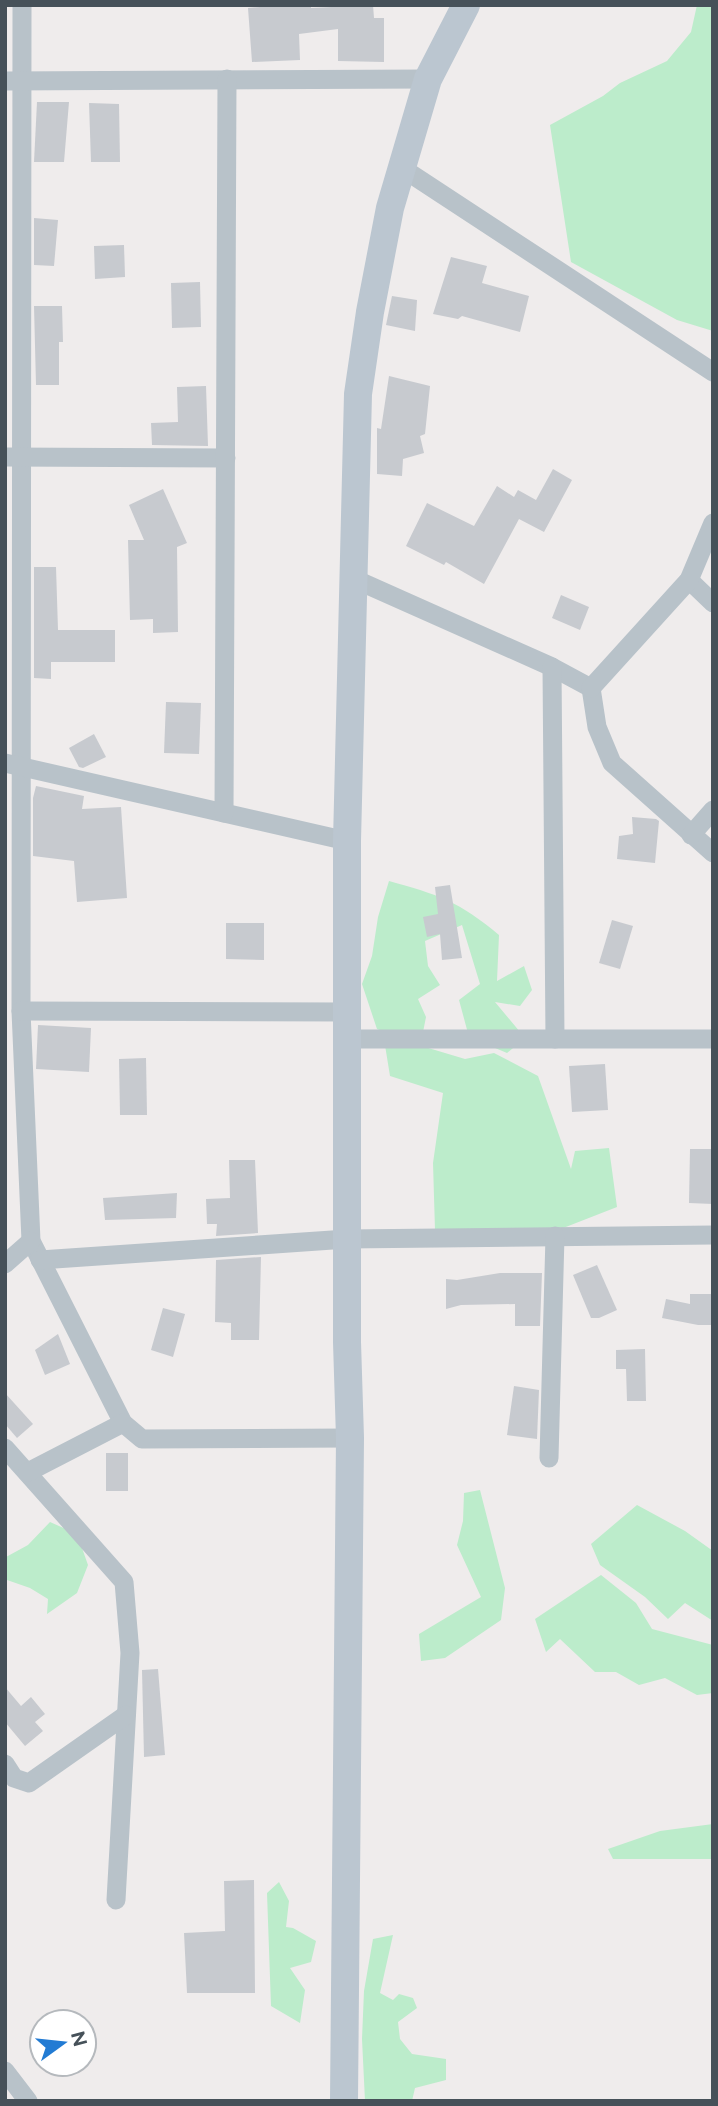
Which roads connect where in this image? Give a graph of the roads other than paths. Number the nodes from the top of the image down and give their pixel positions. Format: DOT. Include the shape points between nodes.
graph roads {
  1 [pos="22,5"];
  2 [pos="466,5"];
  3 [pos="227,79"];
  4 [pos="428,79"];
  5 [pos="14,80"];
  6 [pos="402,168"];
  7 [pos="713,372"];
  8 [pos="13,457"];
  9 [pos="226,458"];
  10 [pos="713,523"];
  11 [pos="352,578"];
  12 [pos="689,580"];
  13 [pos="713,603"];
  14 [pos="552,667"];
  15 [pos="591,688"];
  16 [pos="13,765"];
  17 [pos="713,810"];
  18 [pos="223,813"];
  19 [pos="691,835"];
  20 [pos="347,841"];
  21 [pos="713,853"];
  22 [pos="13,947"];
  23 [pos="22,1010"];
  24 [pos="347,1025"];
  25 [pos="555,1039"];
  26 [pos="713,1039"];
  27 [pos="713,1235"];
  28 [pos="555,1236"];
  29 [pos="347,1240"];
  30 [pos="31,1241"];
  31 [pos="40,1260"];
  32 [pos="5,1264"];
  33 [pos="123,1423"];
  34 [pos="350,1438"];
  35 [pos="5,1448"];
  36 [pos="549,1458"];
  37 [pos="28,1472"];
  38 [pos="126,1715"];
  39 [pos="5,1764"];
  40 [pos="116,1900"];
  41 [pos="5,2071"];
  42 [pos="28,2101"];
  43 [pos="344,2101"];
  1 -- 5 [label="street"];
  2 -- 4 [label="street"];
  3 -- 4 [label="street"];
  3 -- 5 [label="street"];
  3 -- 9 [label="street"];
  4 -- 6 [label="street"];
  5 -- 8 [label="street"];
  6 -- 7 [label="street"];
  6 -- 11 [label="street" via="390,208 358,394"];
  8 -- 9 [label="street"];
  8 -- 16 [label="street"];
  9 -- 18 [label="street"];
  10 -- 12 [label="street"];
  11 -- 14 [label="street"];
  11 -- 20 [label="street"];
  12 -- 13 [label="street"];
  12 -- 15 [label="street"];
  14 -- 15 [label="street"];
  14 -- 25 [label="street"];
  15 -- 19 [label="street" via="597,727 612,764"];
  16 -- 18 [label="street"];
  16 -- 22 [label="street"];
  17 -- 19 [label="street"];
  18 -- 20 [label="street"];
  19 -- 21 [label="street"];
  20 -- 24 [label="street"];
  22 -- 23 [label="street"];
  23 -- 24 [label="street"];
  23 -- 30 [label="street"];
  24 -- 25 [label="street"];
  24 -- 29 [label="street"];
  25 -- 26 [label="street"];
  27 -- 28 [label="street"];
  28 -- 29 [label="street"];
  28 -- 36 [label="street"];
  29 -- 31 [label="street"];
  29 -- 34 [label="street"];
  30 -- 31 [label="street"];
  30 -- 32 [label="street"];
  31 -- 33 [label="street"];
  33 -- 34 [label="street" via="142,1440"];
  33 -- 37 [label="street"];
  34 -- 43 [label="street"];
  35 -- 37 [label="street"];
  37 -- 38 [label="street" via="124,1582 130,1653"];
  38 -- 39 [label="street" via="29,1783 14,1778"];
  38 -- 40 [label="street"];
  41 -- 42 [label="street"];
}
